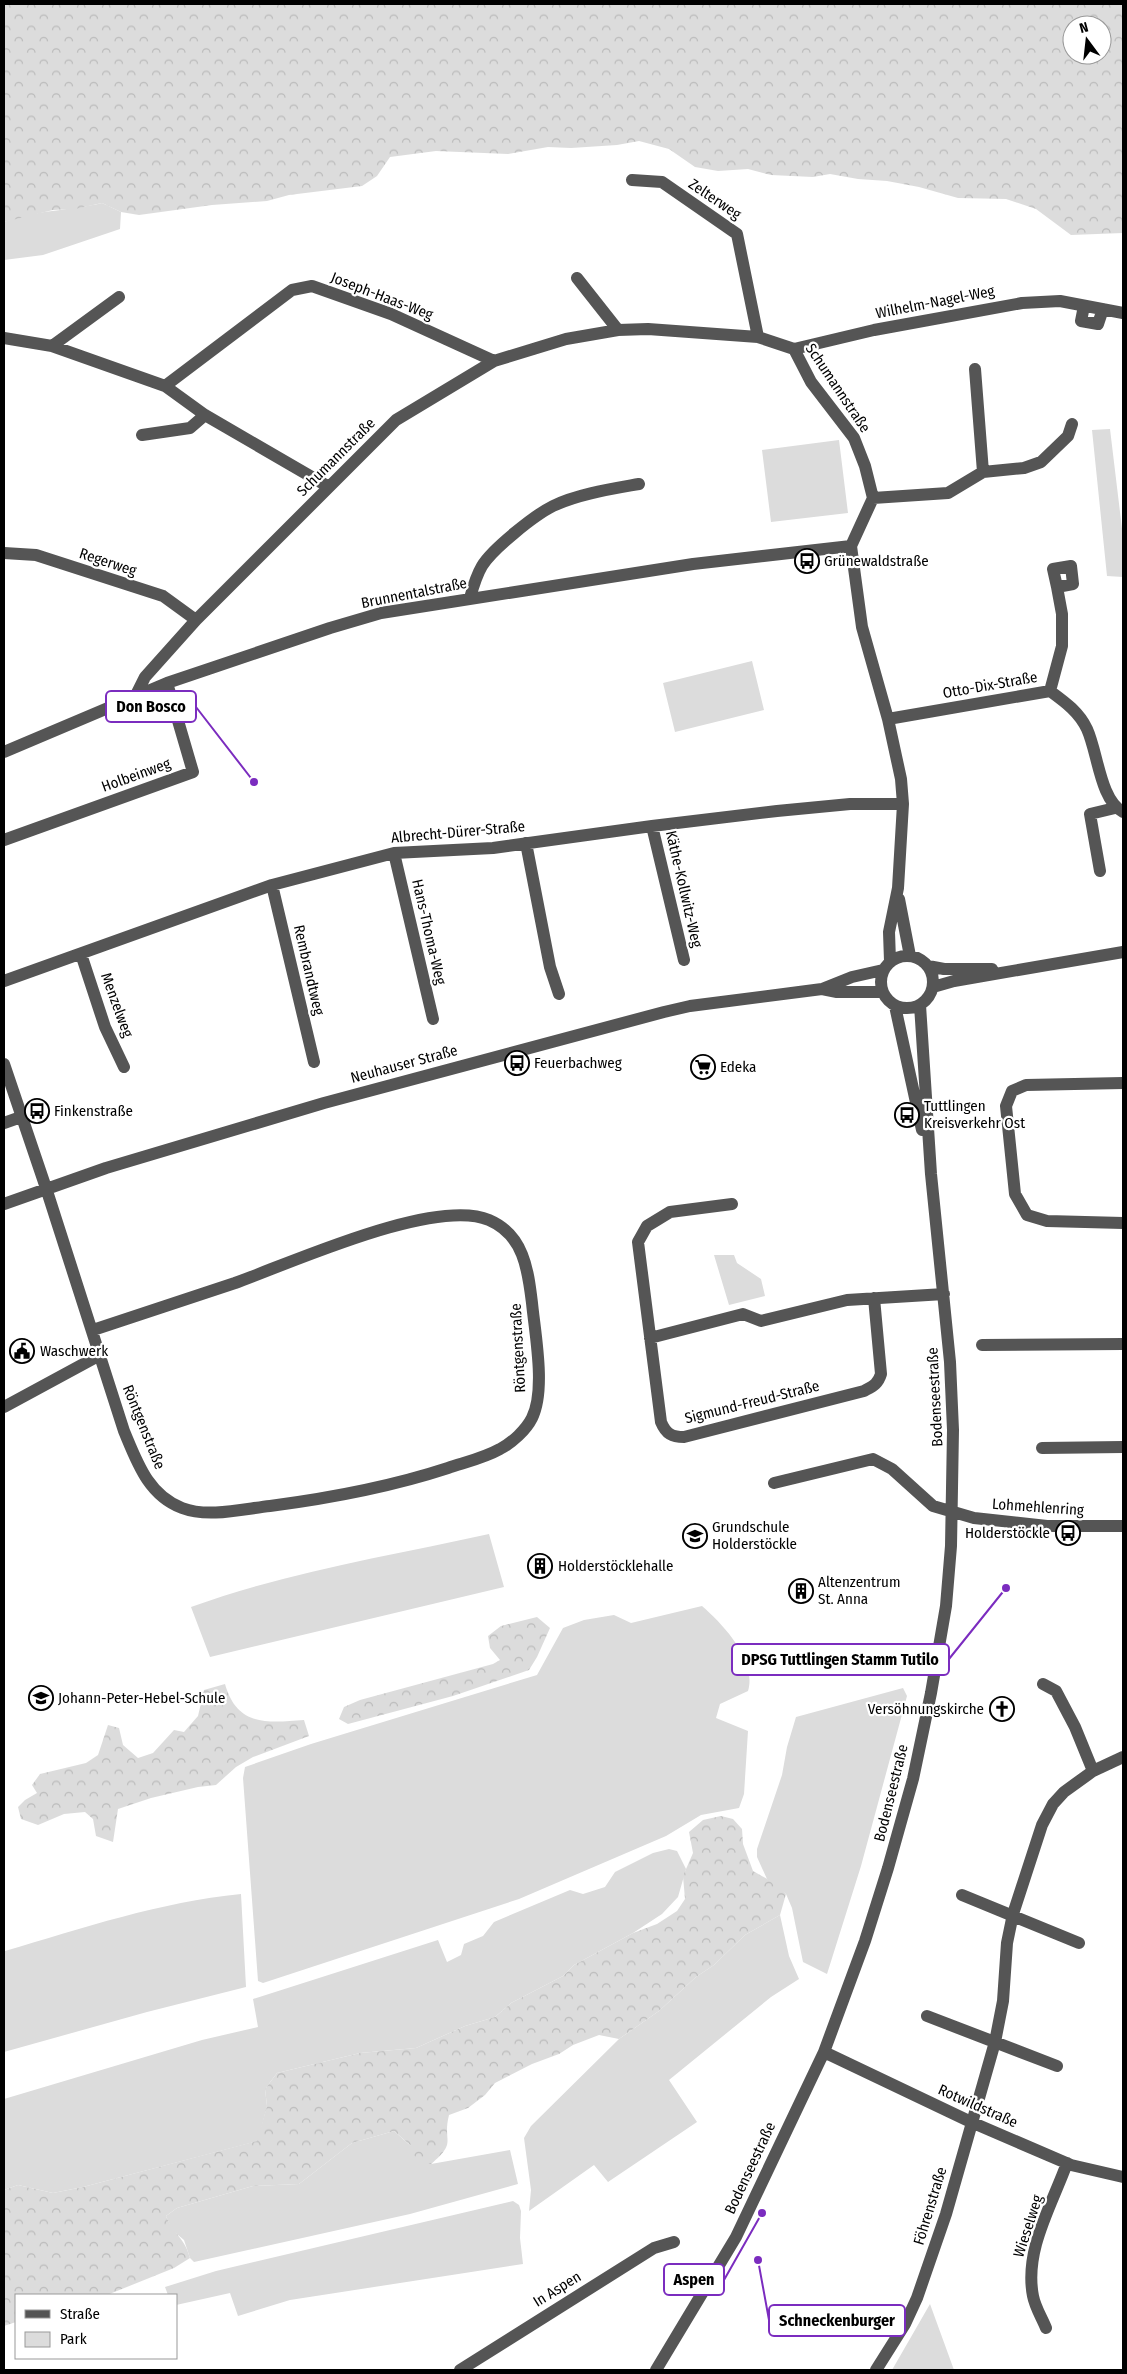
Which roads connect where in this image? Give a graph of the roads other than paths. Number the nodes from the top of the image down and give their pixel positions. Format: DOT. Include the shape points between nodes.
graph roads {
  1 [pos="632,180"];
  2 [pos="576,278"];
  3 [pos="119,297"];
  4 [pos="1123,313"];
  5 [pos="618,330"];
  6 [pos="758,336"];
  7 [pos="4,338"];
  8 [pos="52,346"];
  9 [pos="794,349"];
  10 [pos="494,361"];
  11 [pos="975,369"];
  12 [pos="165,386"];
  13 [pos="205,415"];
  14 [pos="1072,424"];
  15 [pos="142,435"];
  16 [pos="983,472"];
  17 [pos="639,484"];
  18 [pos="329,487"];
  19 [pos="873,498"];
  20 [pos="851,546"];
  21 [pos="4,553"];
  22 [pos="1056,587"];
  23 [pos="470,598"];
  24 [pos="196,620"];
  25 [pos="167,683"];
  26 [pos="1050,691"];
  27 [pos="136,696"];
  28 [pos="888,719"];
  29 [pos="4,752"];
  30 [pos="903,804"];
  31 [pos="1119,810"];
  32 [pos="652,826"];
  33 [pos="4,840"];
  34 [pos="526,843"];
  35 [pos="394,853"];
  36 [pos="1100,871"];
  37 [pos="272,885"];
  38 [pos="898,888"];
  39 [pos="1123,952"];
  40 [pos="81,954"];
  41 [pos="910,956"];
  42 [pos="684,960"];
  43 [pos="887,966"];
  44 [pos="928,966"];
  45 [pos="1020,970"];
  46 [pos="4,981"];
  47 [pos="933,987"];
  48 [pos="822,989"];
  49 [pos="882,992"];
  50 [pos="559,994"];
  51 [pos="920,1005"];
  52 [pos="895,1006"];
  53 [pos="433,1019"];
  54 [pos="314,1062"];
  55 [pos="4,1064"];
  56 [pos="124,1067"];
  57 [pos="1123,1083"];
  58 [pos="21,1117"];
  59 [pos="4,1123"];
  60 [pos="932,1174"];
  61 [pos="46,1188"];
  62 [pos="4,1204"];
  63 [pos="732,1204"];
  64 [pos="1123,1223"];
  65 [pos="944,1294"];
  66 [pos="874,1298"];
  67 [pos="93,1330"];
  68 [pos="650,1338"];
  69 [pos="1123,1344"];
  70 [pos="982,1345"];
  71 [pos="100,1355"];
  72 [pos="4,1407"];
  73 [pos="1123,1447"];
  74 [pos="1042,1448"];
  75 [pos="774,1483"];
  76 [pos="952,1511"];
  77 [pos="1123,1526"];
  78 [pos="1043,1684"];
  79 [pos="1123,1757"];
  80 [pos="1093,1771"];
  81 [pos="962,1895"];
  82 [pos="1012,1914"];
  83 [pos="1079,1943"];
  84 [pos="927,2016"];
  85 [pos="995,2042"];
  86 [pos="824,2052"];
  87 [pos="1057,2066"];
  88 [pos="970,2122"];
  89 [pos="1068,2163"];
  90 [pos="1123,2177"];
  91 [pos="674,2242"];
  92 [pos="1046,2328"];
  93 [pos="460,2370"];
  94 [pos="656,2370"];
  95 [pos="876,2370"];
  1 -- 6 [label="street, Zelterweg" via="662,182 737,234"];
  2 -- 5 [label="street"];
  3 -- 8 [label="street"];
  4 -- 9 [label="street, Wilhelm-Nagel-Weg" via="1060,301 1022,303 874,330"];
  5 -- 6 [label="street, Schumannstraße"];
  5 -- 10 [label="street, Schumannstraße" via="566,338"];
  6 -- 9 [label="street, Schumannstraße"];
  7 -- 8 [label="street"];
  8 -- 12 [label="street"];
  9 -- 19 [label="street, Schumannstraße" via="811,382 854,438"];
  10 -- 12 [label="street, Joseph-Haas-Weg" via="391,314 312,286 292,290"];
  10 -- 18 [label="street, Schumannstraße" via="396,420"];
  11 -- 16 [label="street"];
  12 -- 13 [label="street"];
  13 -- 15 [label="street" via="190,428"];
  13 -- 18 [label="street"];
  14 -- 16 [label="street" via="1068,436 1040,462 1024,468"];
  16 -- 19 [label="street" via="948,493"];
  17 -- 23 [label="street" via="552,506 484,563"];
  18 -- 24 [label="street, Schumannstraße"];
  19 -- 20 [label="street"];
  20 -- 23 [label="street, Brunnentalstraße" via="693,564"];
  20 -- 28 [label="street" via="862,628"];
  21 -- 24 [label="street, Regerweg" via="36,555 162,596"];
  22 -- 26 [label="street" via="1062,614 1062,646"];
  23 -- 25 [label="street, Brunnentalstraße" via="381,613"];
  24 -- 27 [label="street, Schumannstraße" via="144,677"];
  25 -- 27 [label="street, Brunnentalstraße"];
  25 -- 33 [label="street, Holbeinweg" via="193,772"];
  26 -- 28 [label="street, Otto-Dix-Straße"];
  26 -- 31 [label="street, Otto-Dix-Straße" via="1072,706 1087,729 1107,794"];
  27 -- 29 [label="street, Brunnentalstraße"];
  28 -- 30 [label="street"];
  30 -- 32 [label="street, Albrecht-Dürer-Straße" via="840,805"];
  30 -- 38 [label="street"];
  31 -- 36 [label="street, Otto-Dix-Straße" via="1090,814"];
  32 -- 34 [label="street, Albrecht-Dürer-Straße"];
  32 -- 42 [label="street, Käthe-Kollwitz-Weg"];
  34 -- 35 [label="street, Albrecht-Dürer-Straße"];
  34 -- 50 [label="street" via="550,967"];
  35 -- 37 [label="street, Albrecht-Dürer-Straße"];
  35 -- 53 [label="street, Hans-Thoma-Weg"];
  37 -- 40 [label="street, Albrecht-Dürer-Straße"];
  37 -- 54 [label="street, Rembrandtweg"];
  38 -- 41 [label="street"];
  38 -- 43 [label="street" via="889,932"];
  39 -- 45 [label="street"];
  40 -- 46 [label="street, Albrecht-Dürer-Straße"];
  40 -- 56 [label="street, Menzelweg" via="105,1027"];
  41 -- 43 [label="street" via="900,957"];
  41 -- 44 [label="street"];
  43 -- 48 [label="street, Neuhauser Straße"];
  43 -- 49 [label="street" via="881,977"];
  44 -- 45 [label="street"];
  44 -- 47 [label="street" via="933,976"];
  45 -- 47 [label="street"];
  47 -- 51 [label="street"];
  48 -- 49 [label="street, Neuhauser Straße"];
  48 -- 61 [label="street, Neuhauser Straße" via="690,1006 654,1015 324,1103"];
  49 -- 52 [label="street"];
  51 -- 52 [label="street" via="912,1008"];
  51 -- 60 [label="street, Bodenseestraße"];
  52 -- 60 [label="street, Bodenseestraße"];
  55 -- 58 [label="street"];
  57 -- 64 [label="street" via="1026,1085 1012,1091 1006,1106 1015,1194 1027,1216 1047,1221"];
  58 -- 59 [label="street"];
  58 -- 61 [label="street"];
  60 -- 65 [label="street, Bodenseestraße"];
  61 -- 62 [label="street, Neuhauser Straße"];
  61 -- 67 [label="street, Röntgenstraße"];
  63 -- 68 [label="street, Sigmund-Freud-Straße" via="670,1212 647,1226 638,1242"];
  65 -- 66 [label="street"];
  65 -- 76 [label="street, Bodenseestraße" via="953,1430"];
  66 -- 68 [label="street" via="847,1300 761,1321 743,1314"];
  66 -- 68 [label="street, Sigmund-Freud-Straße" via="881,1374 874,1386 684,1437 668,1434 661,1422"];
  67 -- 71 [label="street, Röntgenstraße"];
  67 -- 71 [label="street, Röntgenstraße" via="385,1228 445,1214 462,1214 487,1219 499,1226 520,1247 524,1256 535,1334 538,1398 528,1424 504,1447 415,1479 339,1496 240,1510 195,1512 168,1501 149,1483 124,1431"];
  69 -- 70 [label="street"];
  71 -- 72 [label="street"];
  73 -- 74 [label="street"];
  75 -- 76 [label="street, Lohmehlenring" via="873,1459 892,1469 933,1506"];
  76 -- 77 [label="street, Lohmehlenring" via="974,1518 1047,1526"];
  76 -- 86 [label="street, Bodenseestraße" via="946,1606 913,1779 868,1932"];
  78 -- 80 [label="street" via="1056,1691"];
  79 -- 80 [label="street, Föhrenstraße"];
  80 -- 82 [label="street, Föhrenstraße" via="1064,1792 1046,1814"];
  81 -- 82 [label="street"];
  82 -- 83 [label="street"];
  82 -- 85 [label="street, Föhrenstraße" via="1003,2001"];
  84 -- 85 [label="street"];
  85 -- 87 [label="street"];
  85 -- 88 [label="street, Föhrenstraße"];
  86 -- 88 [label="street, Rotwildstraße"];
  86 -- 94 [label="street, Bodenseestraße" via="736,2237"];
  88 -- 89 [label="street, Rotwildstraße"];
  88 -- 95 [label="street, Föhrenstraße" via="946,2214 917,2298"];
  89 -- 90 [label="street, Rotwildstraße"];
  89 -- 92 [label="street, Wieselweg" via="1038,2235 1030,2272 1033,2298"];
  91 -- 93 [label="street, In Aspen" via="654,2248"];
}
